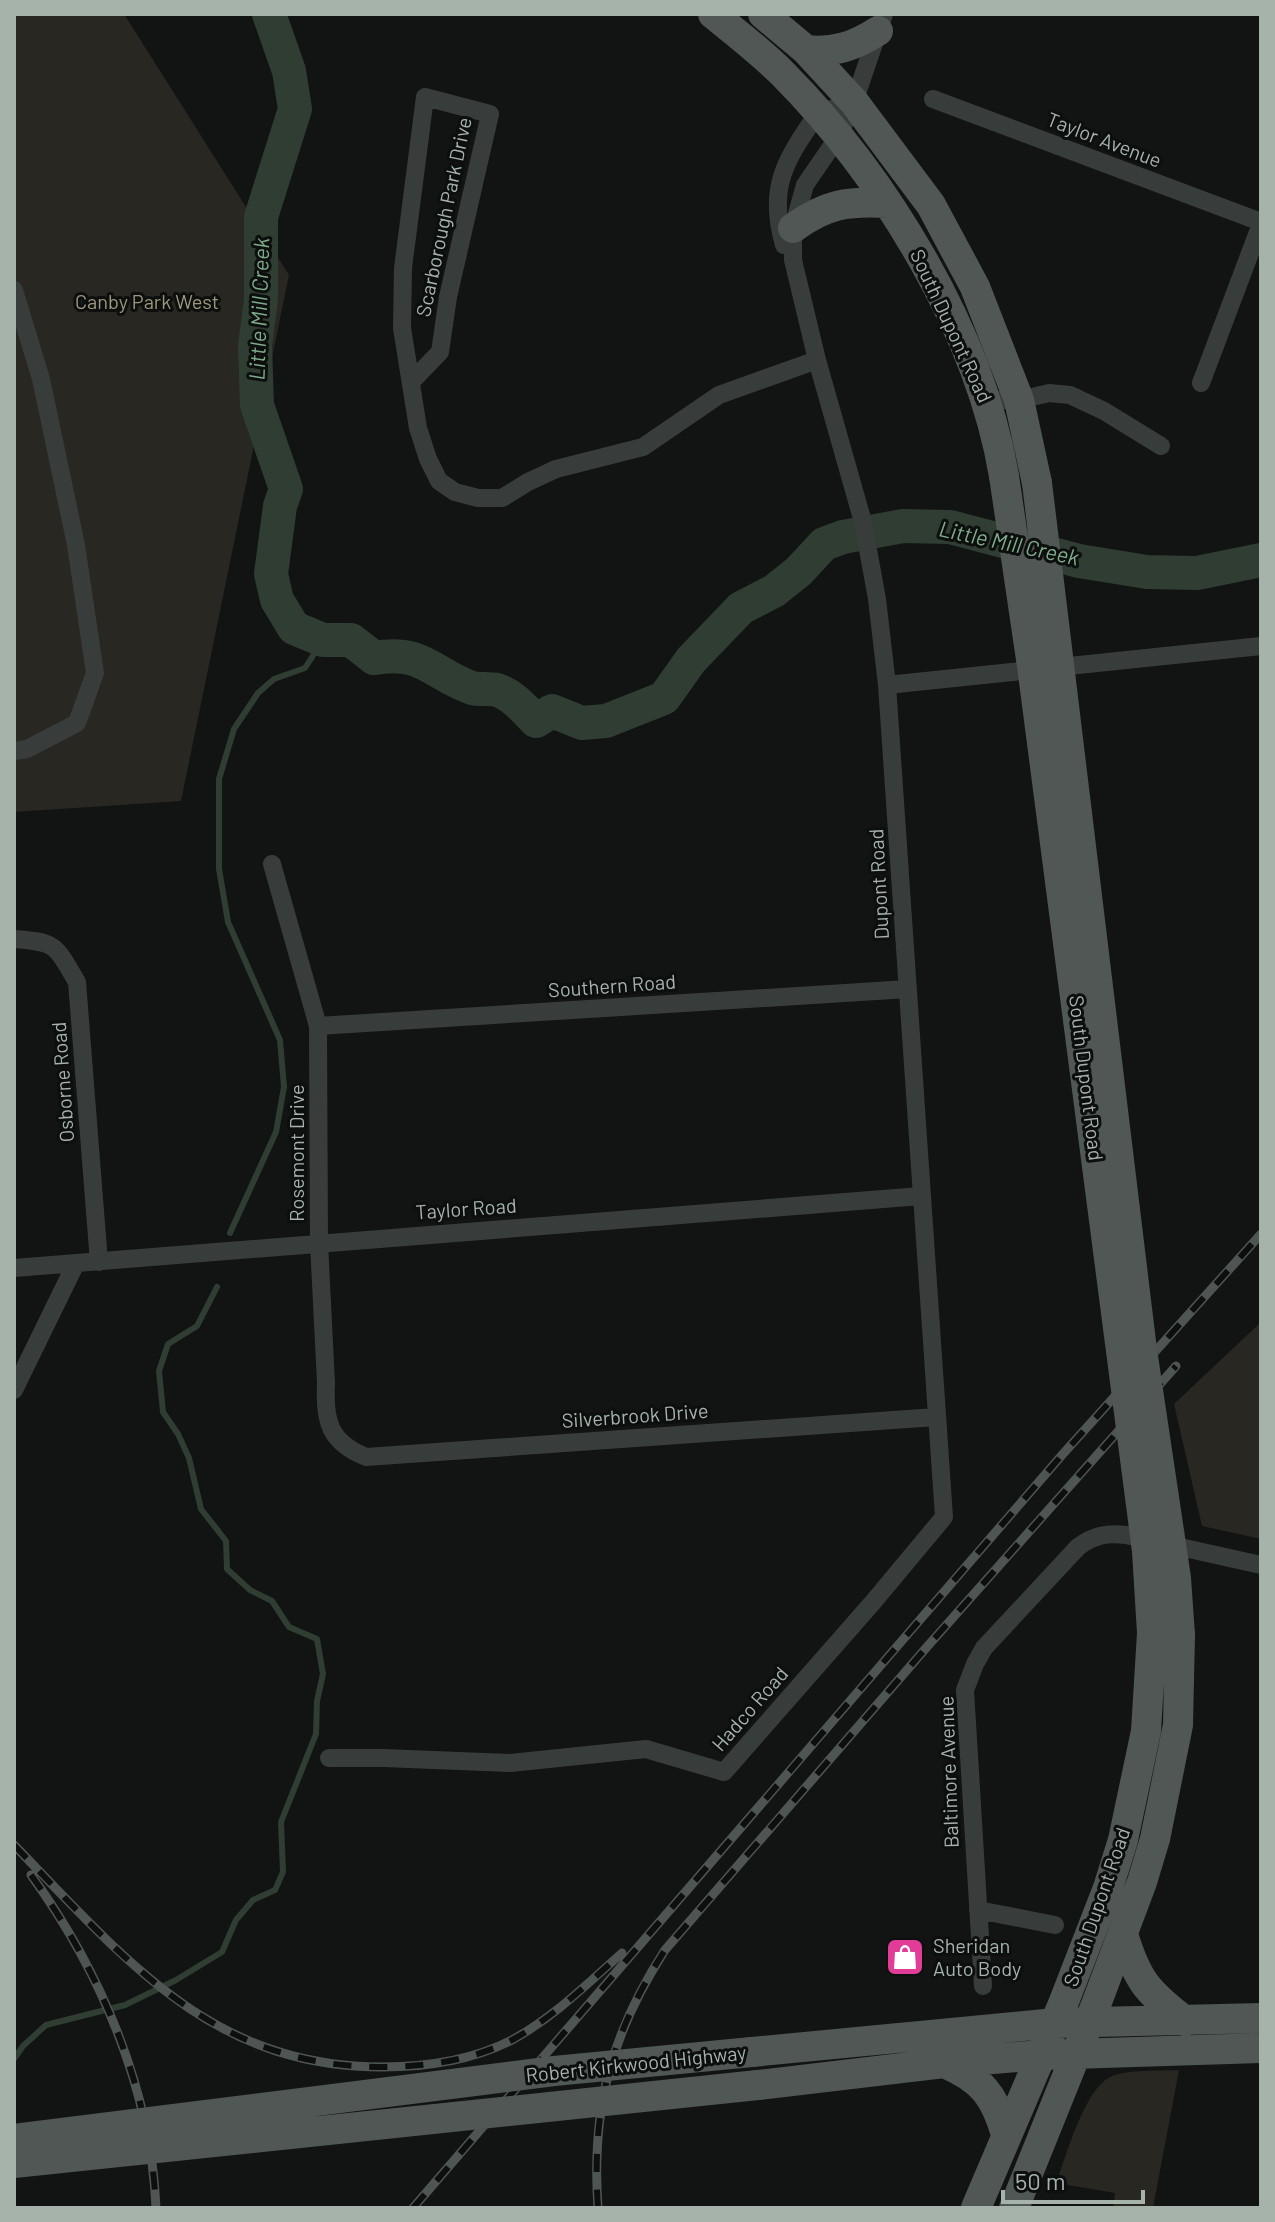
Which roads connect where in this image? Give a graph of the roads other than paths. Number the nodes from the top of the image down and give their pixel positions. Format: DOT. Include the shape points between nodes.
graph roads {
  1 [pos="713,14"];
  2 [pos="763,14"];
  3 [pos="881,22"];
  4 [pos="806,50"];
  5 [pos="933,99"];
  6 [pos="854,102"];
  7 [pos="818,113"];
  8 [pos="838,137"];
  9 [pos="887,203"];
  10 [pos="1261,223"];
  11 [pos="793,228"];
  12 [pos="793,260"];
  13 [pos="14,290"];
  14 [pos="817,360"];
  15 [pos="411,382"];
  16 [pos="1201,383"];
  17 [pos="987,400"];
  18 [pos="1019,400"];
  19 [pos="1161,446"];
  20 [pos="1261,646"];
  21 [pos="887,685"];
  22 [pos="14,751"];
  23 [pos="272,864"];
  24 [pos="14,939"];
  25 [pos="908,989"];
  26 [pos="318,1026"];
  27 [pos="921,1196"];
  28 [pos="319,1243"];
  29 [pos="99,1262"];
  30 [pos="76,1263"];
  31 [pos="14,1268"];
  32 [pos="14,1390"];
  33 [pos="936,1417"];
  34 [pos="341,1443"];
  35 [pos="944,1517"];
  36 [pos="1261,1565"];
  37 [pos="1166,1634"];
  38 [pos="329,1758"];
  39 [pos="978,1910"];
  40 [pos="1055,1925"];
  41 [pos="1123,1934"];
  42 [pos="983,1986"];
  43 [pos="1261,2018"];
  44 [pos="1185,2021"];
  45 [pos="1055,2023"];
  46 [pos="1088,2023"];
  47 [pos="1261,2048"];
  48 [pos="1041,2055"];
  49 [pos="1076,2055"];
  50 [pos="944,2063"];
  51 [pos="1006,2135"];
  52 [pos="14,2139"];
  53 [pos="14,2163"];
  54 [pos="976,2208"];
  55 [pos="1014,2208"];
  1 -- 7 [label="main road, South Dupont Road" via="782,73"];
  2 -- 4 [label="main road, South Dupont Road"];
  3 -- 4 [label="main road" via="846,48"];
  3 -- 6 [label="street, Dupont Road"];
  4 -- 6 [label="main road, South Dupont Road"];
  5 -- 10 [label="street, Taylor Avenue"];
  6 -- 7 [label="street"];
  6 -- 8 [label="street, Dupont Road"];
  6 -- 18 [label="main road, South Dupont Road" via="931,205 975,287"];
  7 -- 8 [label="main road, South Dupont Road"];
  7 -- 12 [label="street, Dupont Road" via="793,149 778,184 779,229"];
  8 -- 9 [label="main road, South Dupont Road"];
  8 -- 11 [label="street, Dupont Road" via="805,185"];
  9 -- 11 [label="main road" via="830,206"];
  9 -- 17 [label="main road, South Dupont Road" via="936,287"];
  10 -- 16 [label="street"];
  11 -- 12 [label="street, Dupont Road"];
  12 -- 14 [label="street, Dupont Road"];
  13 -- 22 [label="street" via="41,379 64,485 95,673 77,723"];
  14 -- 15 [label="street, Scarborough Park Drive" via="719,395 643,447 556,469 502,498 455,492 439,481 418,428"];
  14 -- 21 [label="street, Dupont Road" via="863,522"];
  15 -- 15 [label="street, Scarborough Park Drive" via="402,328 403,268 425,97 490,114 440,352"];
  17 -- 18 [label="street"];
  17 -- 37 [label="main road, South Dupont Road, bridge" via="1004,476 1032,666 1145,1536"];
  18 -- 19 [label="street" via="1049,393 1070,395"];
  18 -- 37 [label="main road, South Dupont Road, bridge" via="1037,483 1142,1350 1176,1578"];
  20 -- 21 [label="street"];
  21 -- 25 [label="street, Dupont Road"];
  23 -- 26 [label="street, Rosemont Drive"];
  24 -- 29 [label="street, Osborne Road" via="46,942 77,982"];
  25 -- 26 [label="street, Southern Road"];
  25 -- 27 [label="street, Dupont Road"];
  26 -- 28 [label="street, Rosemont Drive"];
  27 -- 28 [label="street, Taylor Road"];
  27 -- 33 [label="street, Dupont Road"];
  28 -- 29 [label="street, Taylor Road"];
  28 -- 34 [label="street, Rosemont Drive" via="325,1405 329,1425"];
  29 -- 30 [label="street, Taylor Road"];
  30 -- 31 [label="street, Taylor Road"];
  30 -- 32 [label="street"];
  33 -- 34 [label="street, Silverbrook Drive" via="391,1456 366,1457"];
  33 -- 35 [label="street, Dupont Road"];
  35 -- 38 [label="street, Hadco Road" via="724,1772 646,1749 510,1763"];
  36 -- 39 [label="street, Baltimore Avenue" via="1126,1535 1091,1537 984,1648 965,1690"];
  37 -- 41 [label="main road, South Dupont Road" via="1178,1725 1168,1786"];
  37 -- 45 [label="main road, South Dupont Road" via="1123,1840"];
  39 -- 40 [label="street"];
  39 -- 42 [label="street, Baltimore Avenue"];
  41 -- 44 [label="main road" via="1143,1984"];
  41 -- 46 [label="main road, South Dupont Road"];
  43 -- 44 [label="main road, Robert Kirkwood Highway"];
  44 -- 46 [label="main road, Robert Kirkwood Highway"];
  45 -- 46 [label="main road, Robert Kirkwood Highway"];
  45 -- 48 [label="main road, South Dupont Road"];
  45 -- 52 [label="main road, Robert Kirkwood Highway, bridge" via="554,2071"];
  46 -- 49 [label="main road, South Dupont Road"];
  47 -- 49 [label="main road, Robert Kirkwood Highway"];
  48 -- 49 [label="main road, Robert Kirkwood Highway"];
  48 -- 50 [label="main road, Robert Kirkwood Highway"];
  48 -- 51 [label="main road, South Dupont Road"];
  49 -- 55 [label="main road, South Dupont Road"];
  50 -- 51 [label="main road" via="964,2071 989,2093"];
  50 -- 53 [label="main road, Robert Kirkwood Highway, bridge"];
  51 -- 54 [label="main road, South Dupont Road"];
}
